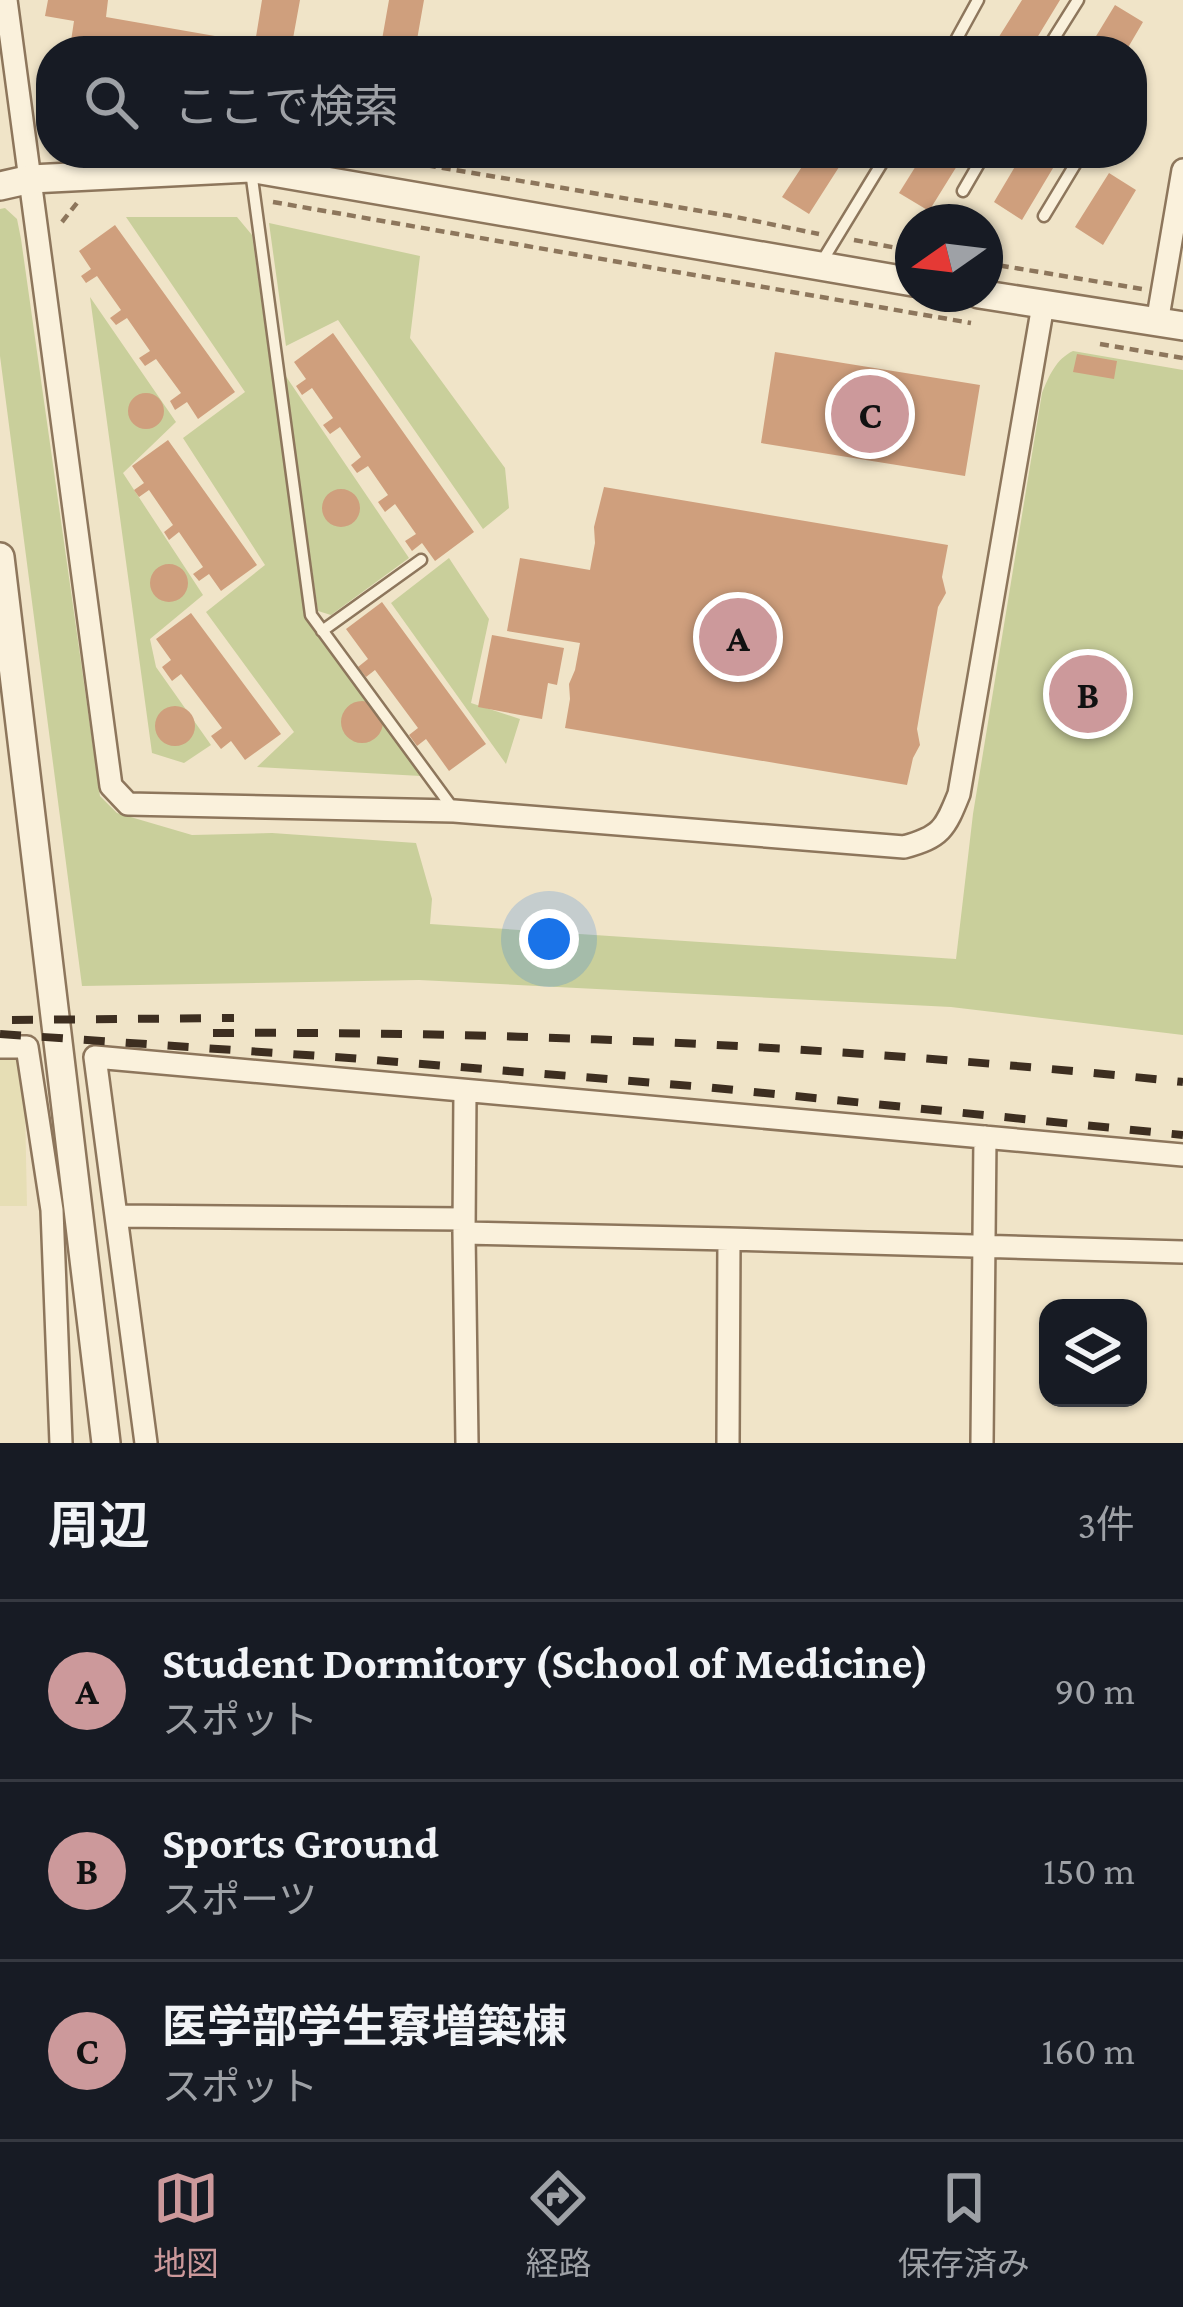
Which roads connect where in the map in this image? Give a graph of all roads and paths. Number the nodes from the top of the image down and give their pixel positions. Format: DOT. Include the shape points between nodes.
graph roads {
  1 [pos="6,0"];
  2 [pos="978,0"];
  3 [pos="1078,0"];
  4 [pos="960,36"];
  5 [pos="1055,36"];
  6 [pos="250,168"];
  7 [pos="443,168"];
  8 [pos="879,168"];
  9 [pos="976,168"];
  10 [pos="1073,168"];
  11 [pos="1183,170"];
  12 [pos="31,179"];
  13 [pos="0,186"];
  14 [pos="963,191"];
  15 [pos="255,199"];
  16 [pos="78,202"];
  17 [pos="1044,216"];
  18 [pos="62,220"];
  19 [pos="895,248"];
  20 [pos="819,266"];
  21 [pos="1003,266"];
  22 [pos="895,279"];
  23 [pos="1141,290"];
  24 [pos="1003,298"];
  25 [pos="1043,305"];
  26 [pos="971,323"];
  27 [pos="1170,325"];
  28 [pos="1100,344"];
  29 [pos="1183,358"];
  30 [pos="0,557"];
  31 [pos="421,560"];
  32 [pos="322,631"];
  33 [pos="454,811"];
  34 [pos="0,1047"];
  35 [pos="465,1091"];
  36 [pos="986,1138"];
  37 [pos="1183,1155"];
  38 [pos="116,1216"];
  39 [pos="464,1226"];
  40 [pos="729,1239"];
  41 [pos="984,1247"];
  42 [pos="1183,1252"];
  43 [pos="61,1443"];
  44 [pos="106,1443"];
  45 [pos="146,1443"];
  46 [pos="467,1443"];
  47 [pos="728,1443"];
  48 [pos="982,1443"];
  1 -- 12 [label="street"];
  2 -- 4 [label="lane"];
  3 -- 5 [label="lane"];
  6 -- 12 [label="street"];
  6 -- 15 [label="lane"];
  6 -- 20 [label="street"];
  7 -- 19 [label="path"];
  8 -- 20 [label="lane"];
  9 -- 14 [label="lane"];
  10 -- 17 [label="lane"];
  11 -- 27 [label="street"];
  12 -- 13 [label="street"];
  12 -- 33 [label="street" via="111,786 128,804"];
  15 -- 26 [label="path"];
  15 -- 32 [label="lane" via="310,615"];
  16 -- 18 [label="path"];
  20 -- 22 [label="street"];
  21 -- 23 [label="path"];
  24 -- 25 [label="street"];
  25 -- 27 [label="street"];
  25 -- 33 [label="street" via="959,794 931,840 904,847"];
  28 -- 29 [label="path"];
  30 -- 44 [label="street"];
  31 -- 32 [label="lane"];
  32 -- 33 [label="lane"];
  34 -- 43 [label="street" via="27,1047 52,1210"];
  35 -- 36 [label="street"];
  35 -- 38 [label="street" via="95,1057"];
  35 -- 39 [label="street"];
  36 -- 37 [label="street"];
  36 -- 41 [label="street"];
  38 -- 39 [label="street"];
  38 -- 45 [label="street"];
  39 -- 40 [label="street"];
  39 -- 46 [label="street"];
  40 -- 41 [label="street"];
  40 -- 47 [label="street"];
  41 -- 42 [label="street"];
  41 -- 48 [label="street"];
}
